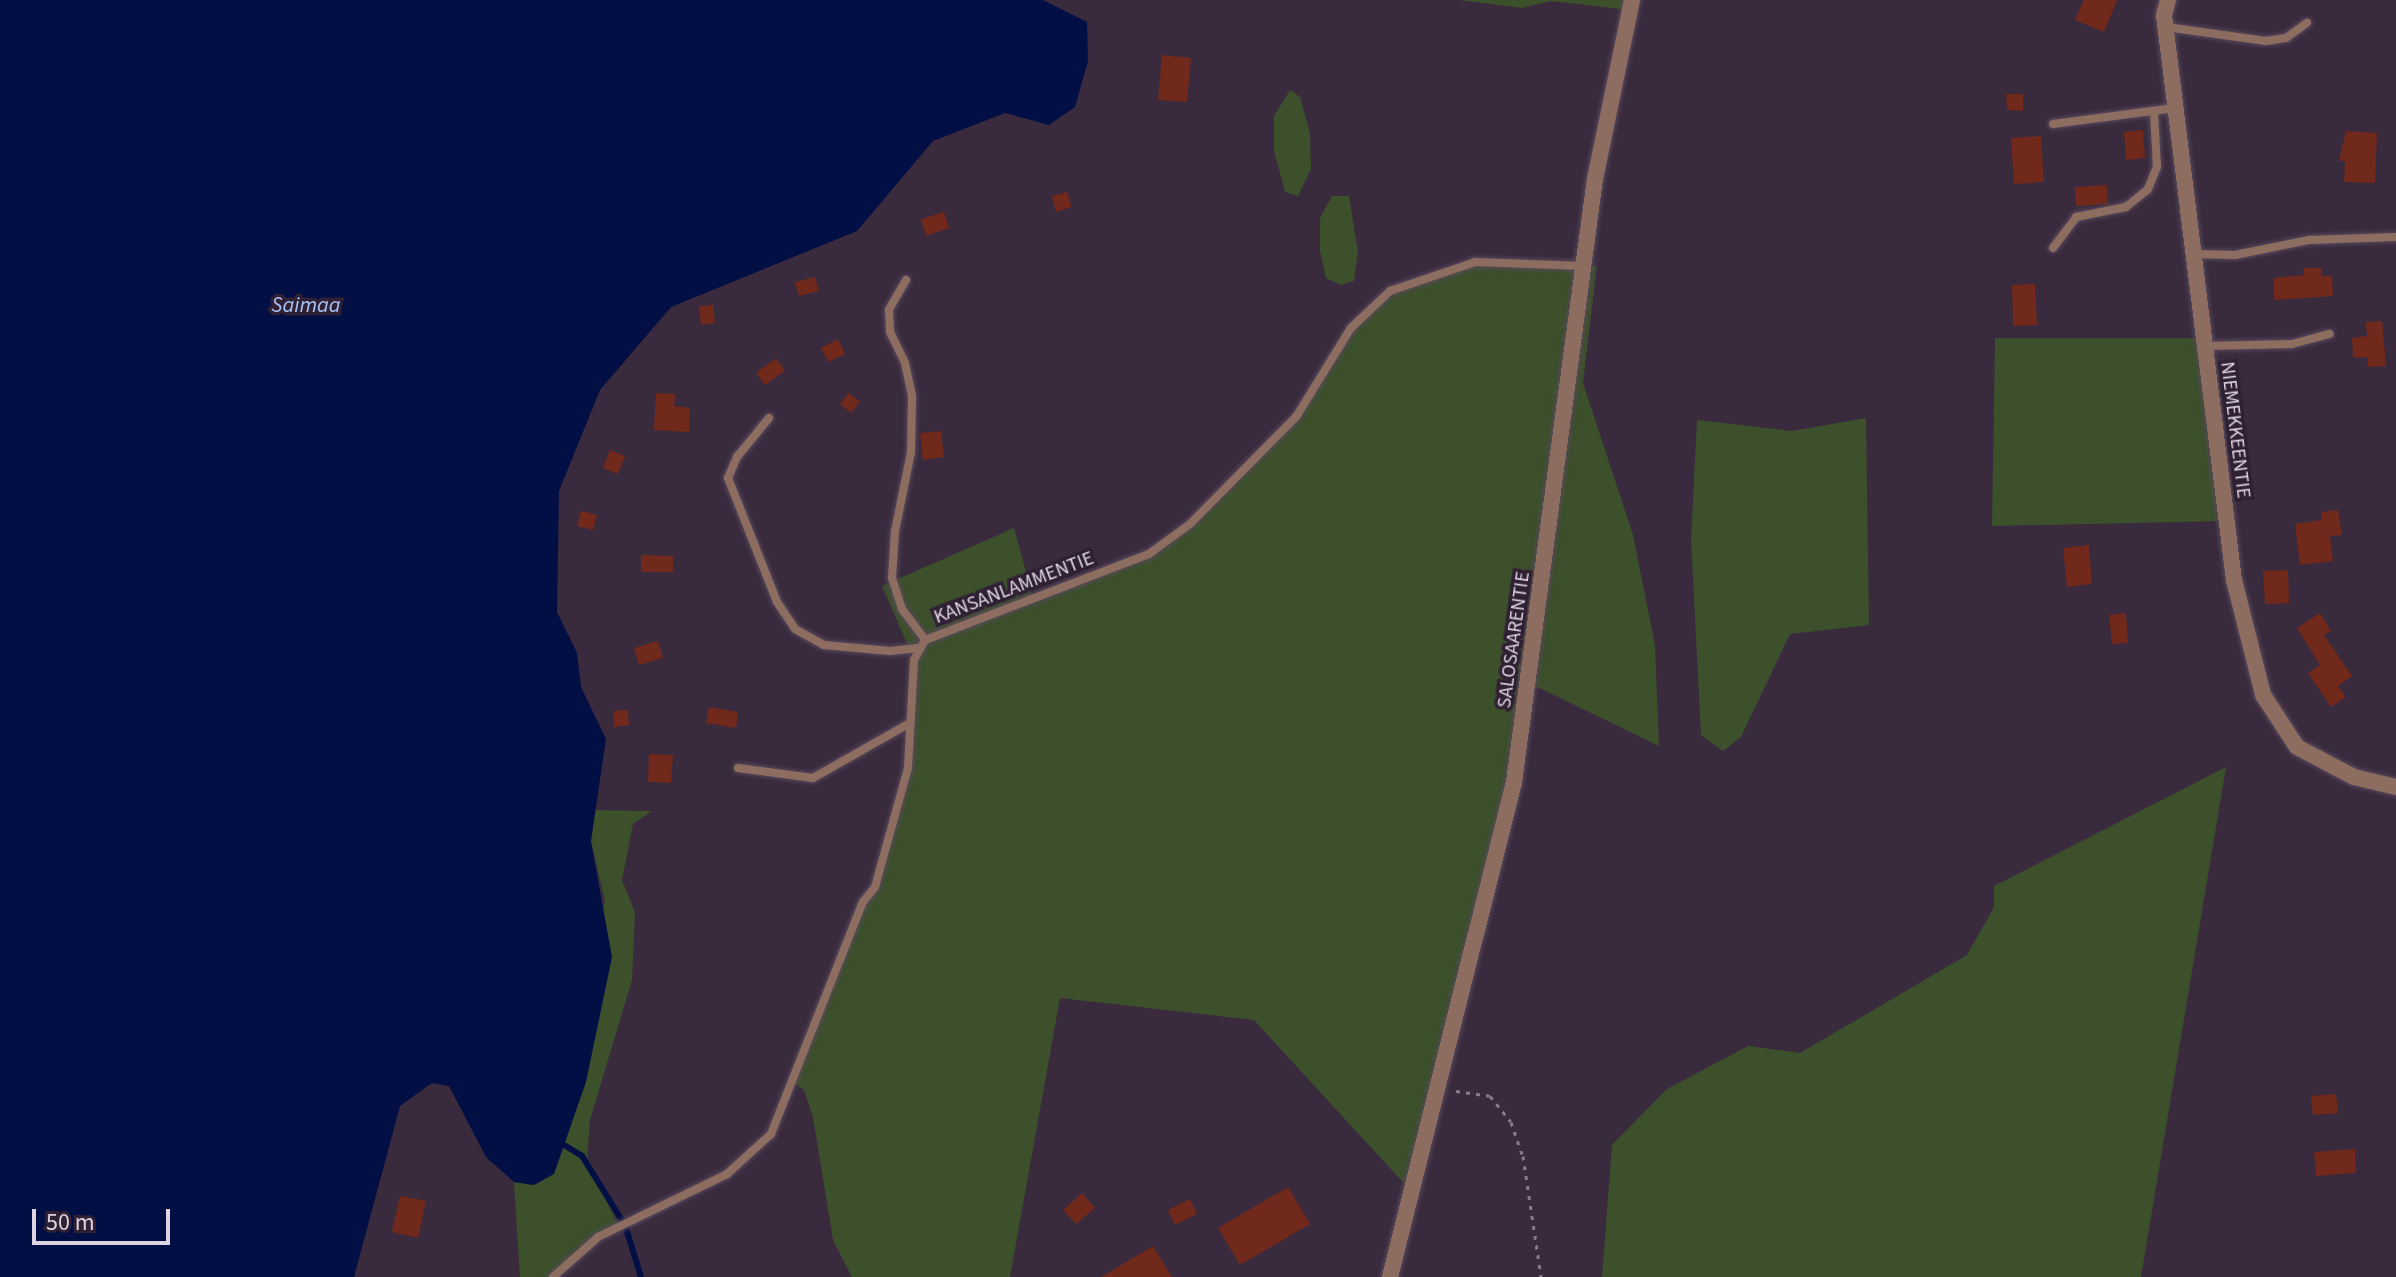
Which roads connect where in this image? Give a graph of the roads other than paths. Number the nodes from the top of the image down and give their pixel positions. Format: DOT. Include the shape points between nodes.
graph roads {
  1 [pos="1632,0"];
  2 [pos="2168,0"];
  3 [pos="2307,23"];
  4 [pos="2165,27"];
  5 [pos="2175,108"];
  6 [pos="2154,111"];
  7 [pos="2053,124"];
  8 [pos="2396,237"];
  9 [pos="2053,248"];
  10 [pos="2193,254"];
  11 [pos="1583,266"];
  12 [pos="906,280"];
  13 [pos="2330,334"];
  14 [pos="2205,346"];
  15 [pos="769,418"];
  16 [pos="925,640"];
  17 [pos="918,648"];
  18 [pos="910,723"];
  19 [pos="738,768"];
  20 [pos="2396,787"];
  21 [pos="553,1277"];
  22 [pos="1390,1277"];
  1 -- 11 [label="street, SALOSAARENTIE"];
  2 -- 4 [label="street, NIEMEKKEENTIE"];
  3 -- 4 [label="lane" via="2286,38 2266,41"];
  4 -- 5 [label="street, NIEMEKKEENTIE"];
  5 -- 6 [label="lane"];
  5 -- 10 [label="street, NIEMEKKEENTIE"];
  6 -- 7 [label="lane"];
  6 -- 9 [label="lane" via="2157,167 2148,189 2126,207 2076,217"];
  8 -- 10 [label="lane" via="2309,240 2235,255"];
  10 -- 14 [label="street, NIEMEKKEENTIE"];
  11 -- 16 [label="lane, KANSANLAMMENTIE" via="1475,262 1390,291 1351,328 1296,417 1190,524 1149,554"];
  11 -- 22 [label="street, SALOSAARENTIE" via="1514,782"];
  12 -- 16 [label="lane" via="889,310 890,332 905,363 912,396 911,452 895,531 892,578 902,609"];
  13 -- 14 [label="lane" via="2292,344"];
  14 -- 20 [label="street, NIEMEKKEENTIE" via="2234,580 2263,695 2297,747 2354,777"];
  15 -- 17 [label="lane" via="737,457 728,478 777,602 795,629 824,645"];
  16 -- 17 [label="lane, KANSANLAMMENTIE"];
  17 -- 18 [label="lane, KANSANLAMMENTIE"];
  18 -- 19 [label="lane" via="813,778"];
  18 -- 21 [label="lane, KANSANLAMMENTIE" via="908,768 875,887 863,902 771,1134 727,1174 598,1237"];
}
